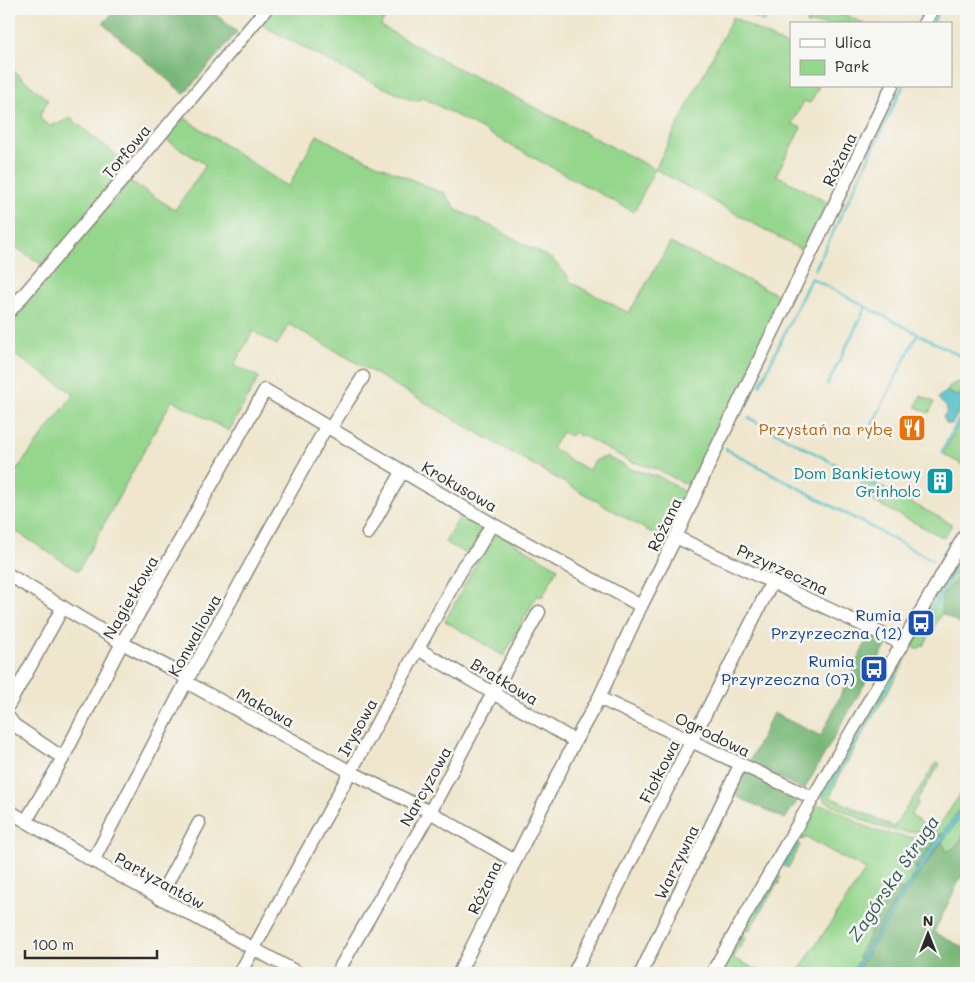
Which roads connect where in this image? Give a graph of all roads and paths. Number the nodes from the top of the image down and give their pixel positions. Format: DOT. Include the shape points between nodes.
graph roads {
  1 [pos="266,9"];
  2 [pos="932,9"];
  3 [pos="925,22"];
  4 [pos="891,88"];
  5 [pos="9,312"];
  6 [pos="363,377"];
  7 [pos="265,390"];
  8 [pos="328,428"];
  9 [pos="402,472"];
  10 [pos="492,524"];
  11 [pos="368,533"];
  12 [pos="966,533"];
  13 [pos="676,537"];
  14 [pos="9,575"];
  15 [pos="772,582"];
  16 [pos="641,606"];
  17 [pos="63,607"];
  18 [pos="539,612"];
  19 [pos="122,643"];
  20 [pos="902,644"];
  21 [pos="418,649"];
  22 [pos="186,682"];
  23 [pos="493,693"];
  24 [pos="599,698"];
  25 [pos="9,704"];
  26 [pos="9,718"];
  27 [pos="575,741"];
  28 [pos="692,742"];
  29 [pos="63,758"];
  30 [pos="740,765"];
  31 [pos="351,772"];
  32 [pos="813,798"];
  33 [pos="9,811"];
  34 [pos="430,812"];
  35 [pos="26,821"];
  36 [pos="199,823"];
  37 [pos="93,861"];
  38 [pos="515,861"];
  39 [pos="159,898"];
  40 [pos="254,949"];
  41 [pos="240,973"];
  42 [pos="298,973"];
  43 [pos="337,973"];
  44 [pos="459,973"];
  45 [pos="574,973"];
  46 [pos="641,973"];
  47 [pos="712,973"];
  1 -- 5 [label="street, Torfowa"];
  2 -- 3 [label="street"];
  4 -- 13 [label="street, Różana"];
  6 -- 8 [label="street, Konwaliowa"];
  7 -- 8 [label="street, Krokusowa"];
  7 -- 19 [label="street, Nagietkowa"];
  8 -- 9 [label="street, Krokusowa"];
  8 -- 22 [label="street, Konwaliowa"];
  9 -- 10 [label="street, Krokusowa"];
  9 -- 11 [label="street"];
  10 -- 16 [label="street, Krokusowa"];
  10 -- 21 [label="street, Irysowa" via="464,565"];
  12 -- 20 [label="street"];
  13 -- 15 [label="street, Przyrzeczna"];
  13 -- 16 [label="street, Różana"];
  14 -- 17 [label="street, Makowa"];
  15 -- 20 [label="street, Przyrzeczna"];
  15 -- 28 [label="street, Fiołkowa"];
  16 -- 24 [label="street, Różana"];
  17 -- 19 [label="street, Makowa"];
  17 -- 25 [label="street"];
  18 -- 23 [label="street, Narcyzowa"];
  19 -- 22 [label="street, Makowa" via="183,675"];
  19 -- 29 [label="street, Nagietkowa"];
  20 -- 32 [label="street"];
  21 -- 23 [label="street, Bratkowa"];
  21 -- 31 [label="street, Irysowa"];
  22 -- 31 [label="street, Makowa"];
  22 -- 37 [label="street, Konwaliowa"];
  23 -- 27 [label="street, Bratkowa"];
  23 -- 34 [label="street, Narcyzowa"];
  24 -- 27 [label="street, Różana"];
  24 -- 28 [label="street, Ogrodowa"];
  26 -- 29 [label="street" via="14,725"];
  27 -- 38 [label="street, Różana"];
  28 -- 30 [label="street, Ogrodowa"];
  28 -- 45 [label="street, Fiołkowa"];
  29 -- 35 [label="street, Nagietkowa"];
  30 -- 32 [label="street, Ogrodowa"];
  30 -- 46 [label="street, Warzywna"];
  31 -- 34 [label="street, Makowa"];
  31 -- 40 [label="street, Irysowa"];
  32 -- 47 [label="street"];
  33 -- 35 [label="street, Partyzantów"];
  34 -- 38 [label="street, Makowa"];
  34 -- 43 [label="street, Narcyzowa"];
  35 -- 37 [label="street, Partyzantów"];
  36 -- 39 [label="street"];
  37 -- 39 [label="street, Partyzantów"];
  38 -- 44 [label="street, Różana"];
  39 -- 40 [label="street, Partyzantów"];
  40 -- 41 [label="street, Irysowa"];
  40 -- 42 [label="street, Partyzantów"];
}
